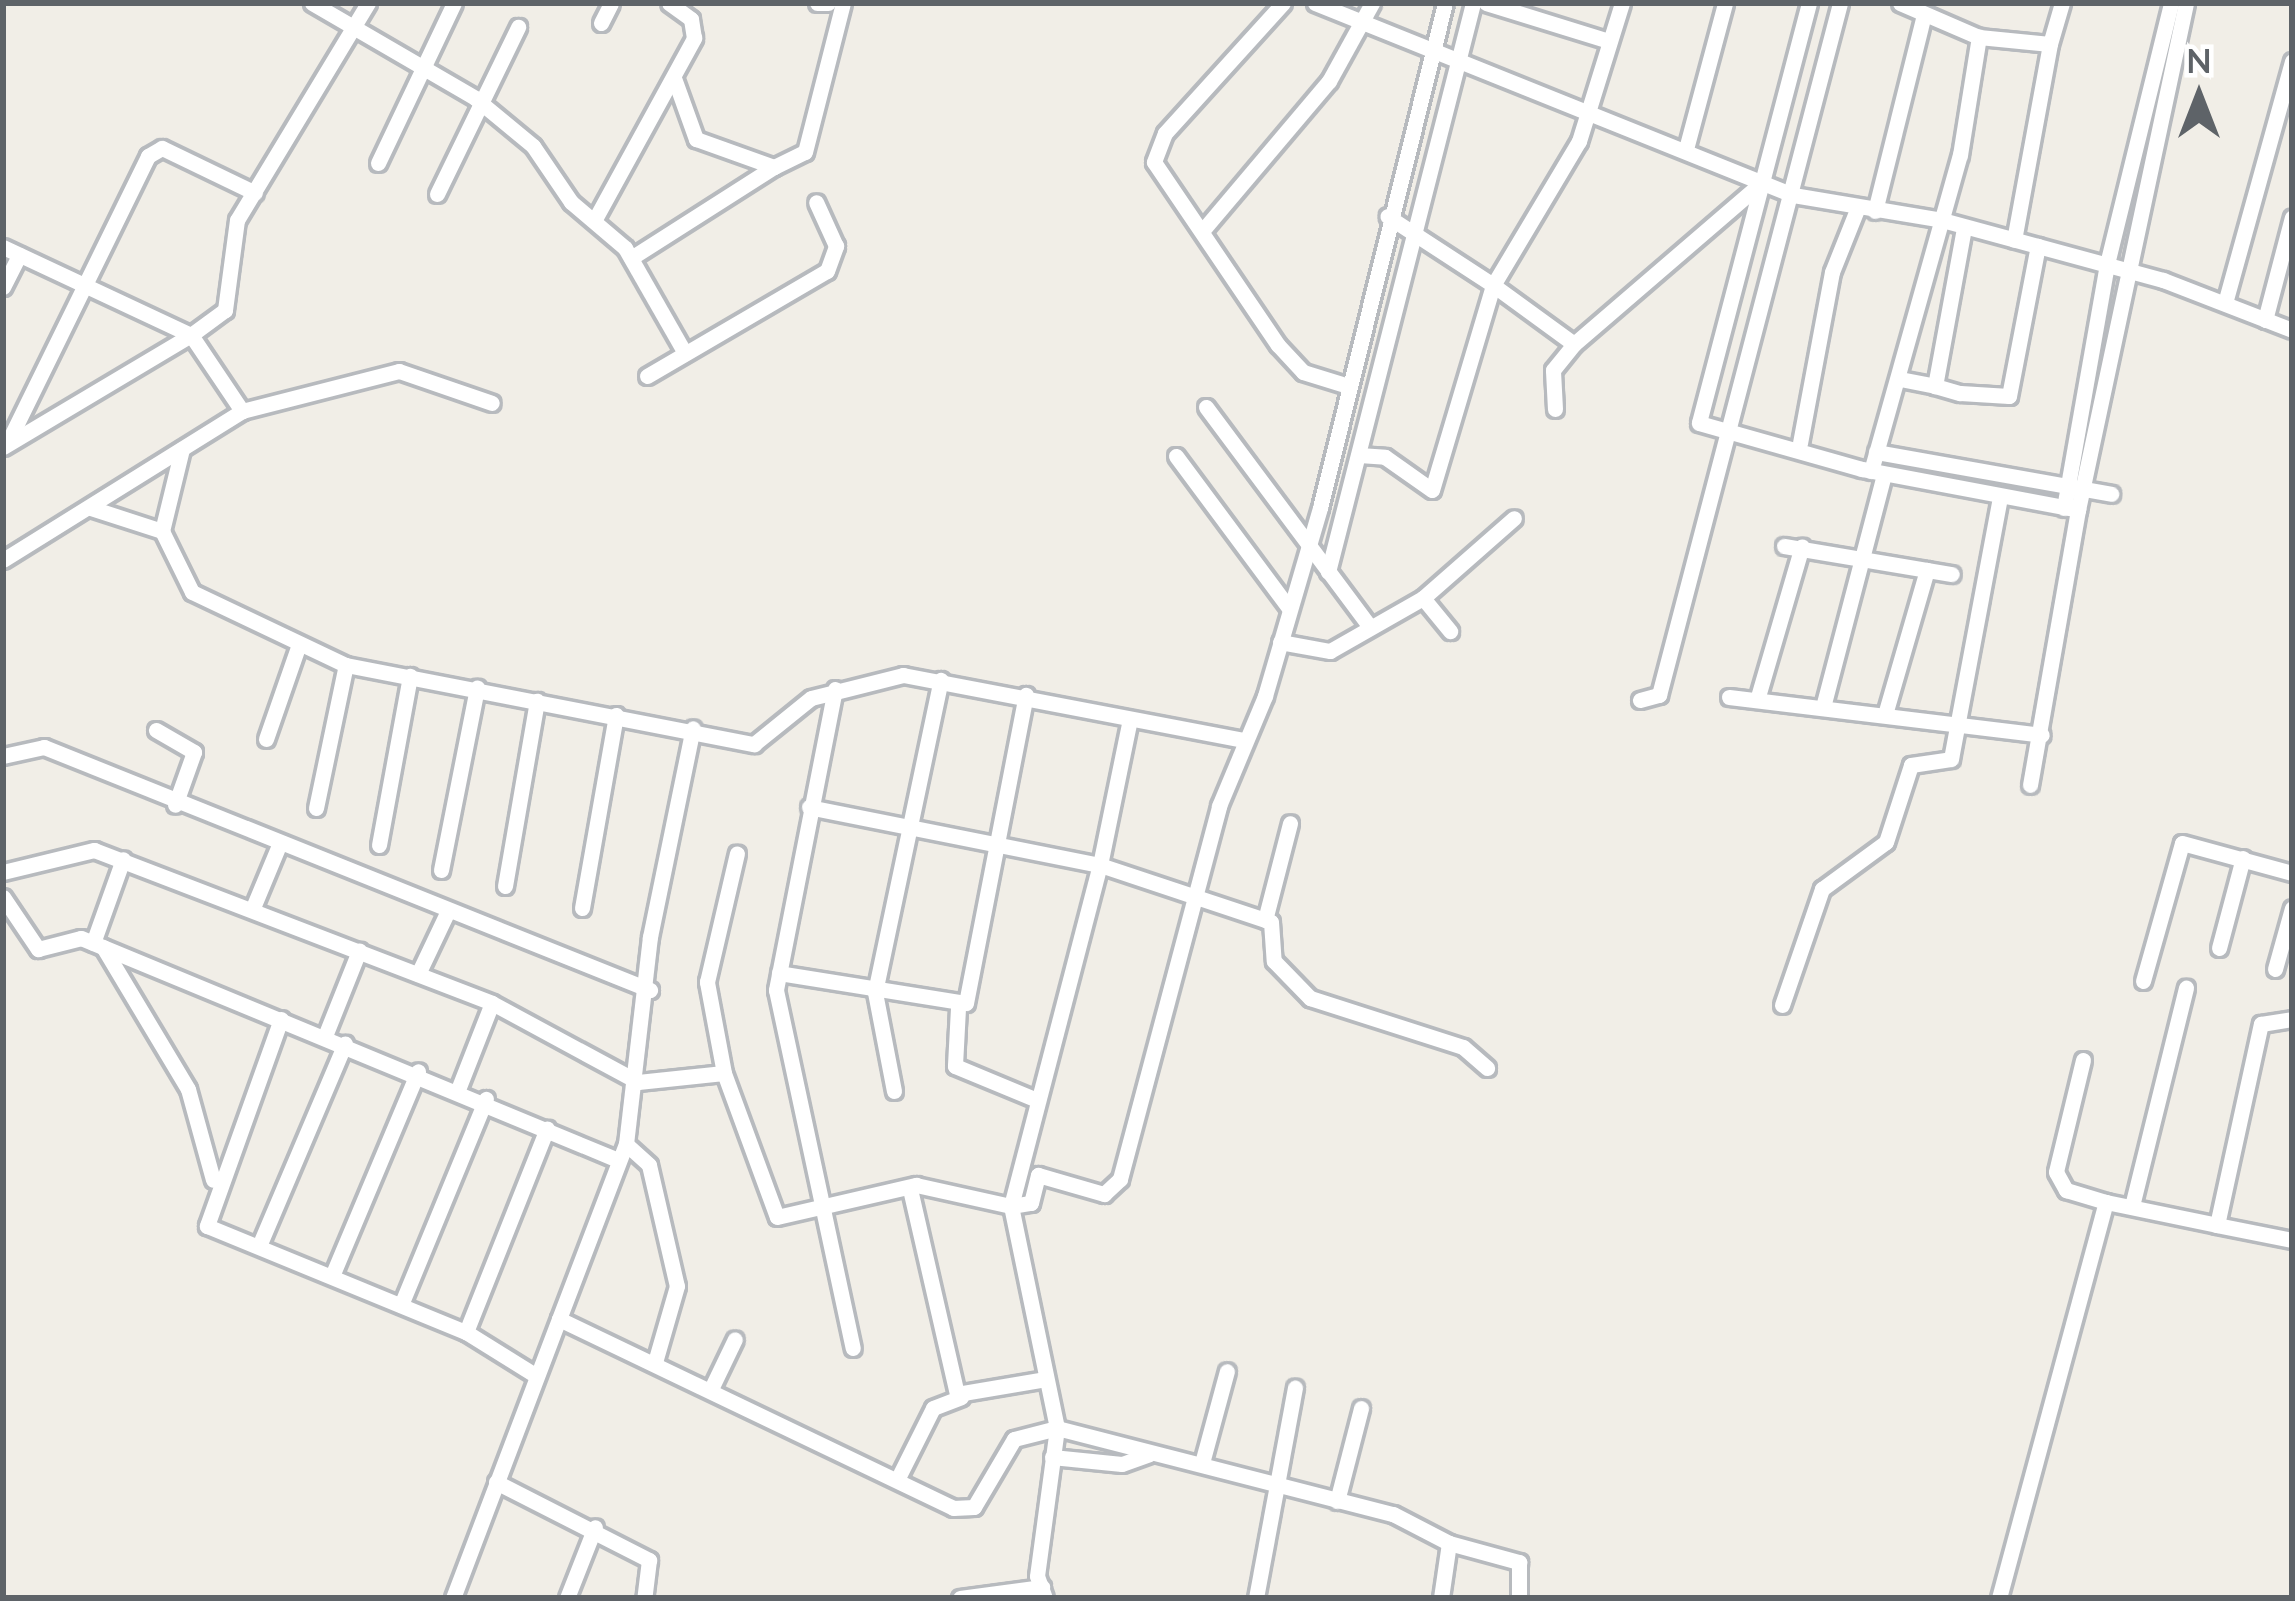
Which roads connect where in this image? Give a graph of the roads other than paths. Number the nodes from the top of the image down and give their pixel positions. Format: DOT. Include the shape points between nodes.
graph roads {
  1 [pos="312,3"];
  2 [pos="368,3"];
  3 [pos="454,3"];
  4 [pos="611,3"];
  5 [pos="669,3"];
  6 [pos="817,3"];
  7 [pos="827,3"];
  8 [pos="843,3"];
  9 [pos="1283,3"];
  10 [pos="1315,3"];
  11 [pos="1372,3"];
  12 [pos="1445,3"];
  13 [pos="1473,3"];
  14 [pos="1486,3"];
  15 [pos="1622,3"];
  16 [pos="1725,3"];
  17 [pos="1809,3"];
  18 [pos="1840,3"];
  19 [pos="1900,3"];
  20 [pos="2062,3"];
  21 [pos="2171,3"];
  22 [pos="2186,3"];
  23 [pos="1924,15"];
  24 [pos="601,23"];
  25 [pos="1369,24"];
  26 [pos="358,28"];
  27 [pos="518,28"];
  28 [pos="1978,37"];
  29 [pos="1609,41"];
  30 [pos="2050,44"];
  31 [pos="1432,51"];
  32 [pos="2292,61"];
  33 [pos="1456,62"];
  34 [pos="421,69"];
  35 [pos="674,78"];
  36 [pos="481,102"];
  37 [pos="1588,112"];
  38 [pos="1686,149"];
  39 [pos="378,163"];
  40 [pos="774,167"];
  41 [pos="1760,184"];
  42 [pos="255,193"];
  43 [pos="437,194"];
  44 [pos="1793,195"];
  45 [pos="816,202"];
  46 [pos="1867,209"];
  47 [pos="1387,216"];
  48 [pos="2292,217"];
  49 [pos="1942,220"];
  50 [pos="594,221"];
  51 [pos="1964,228"];
  52 [pos="1203,230"];
  53 [pos="1418,238"];
  54 [pos="2014,240"];
  55 [pos="2038,246"];
  56 [pos="11,251"];
  57 [pos="632,258"];
  58 [pos="2107,264"];
  59 [pos="2128,270"];
  60 [pos="81,284"];
  61 [pos="1493,285"];
  62 [pos="3,287"];
  63 [pos="2225,303"];
  64 [pos="2265,320"];
  65 [pos="2292,330"];
  66 [pos="191,335"];
  67 [pos="1574,344"];
  68 [pos="685,352"];
  69 [pos="647,376"];
  70 [pos="1900,379"];
  71 [pos="1345,385"];
  72 [pos="1935,386"];
  73 [pos="492,403"];
  74 [pos="1206,407"];
  75 [pos="1555,409"];
  76 [pos="242,411"];
  77 [pos="1733,430"];
  78 [pos="1800,443"];
  79 [pos="5,446"];
  80 [pos="182,449"];
  81 [pos="1876,452"];
  82 [pos="1359,455"];
  83 [pos="1176,456"];
  84 [pos="1878,472"];
  85 [pos="2077,488"];
  86 [pos="2111,494"];
  87 [pos="2000,497"];
  88 [pos="91,508"];
  89 [pos="2071,509"];
  90 [pos="1514,518"];
  91 [pos="162,531"];
  92 [pos="1307,546"];
  93 [pos="1784,546"];
  94 [pos="1802,546"];
  95 [pos="3,560"];
  96 [pos="1866,560"];
  97 [pos="1927,570"];
  98 [pos="1328,572"];
  99 [pos="1952,574"];
  100 [pos="1423,598"];
  101 [pos="1289,608"];
  102 [pos="1368,624"];
  103 [pos="1450,631"];
  104 [pos="1280,642"];
  105 [pos="298,647"];
  106 [pos="346,665"];
  107 [pos="410,676"];
  108 [pos="940,680"];
  109 [pos="477,688"];
  110 [pos="835,689"];
  111 [pos="1026,695"];
  112 [pos="1729,697"];
  113 [pos="1640,700"];
  114 [pos="1757,700"];
  115 [pos="537,701"];
  116 [pos="1822,707"];
  117 [pos="1886,711"];
  118 [pos="616,715"];
  119 [pos="1130,719"];
  120 [pos="1962,720"];
  121 [pos="693,728"];
  122 [pos="156,730"];
  123 [pos="2042,735"];
  124 [pos="266,739"];
  125 [pos="1243,740"];
  126 [pos="3,756"];
  127 [pos="2030,784"];
  128 [pos="175,805"];
  129 [pos="809,806"];
  130 [pos="316,808"];
  131 [pos="1290,824"];
  132 [pos="907,826"];
  133 [pos="379,844"];
  134 [pos="998,844"];
  135 [pos="279,845"];
  136 [pos="736,853"];
  137 [pos="2243,858"];
  138 [pos="123,859"];
  139 [pos="1100,865"];
  140 [pos="441,871"];
  141 [pos="3,872"];
  142 [pos="2292,873"];
  143 [pos="505,886"];
  144 [pos="1200,890"];
  145 [pos="3,897"];
  146 [pos="582,908"];
  147 [pos="252,910"];
  148 [pos="446,915"];
  149 [pos="2291,915"];
  150 [pos="1264,920"];
  151 [pos="98,945"];
  152 [pos="2219,948"];
  153 [pos="359,951"];
  154 [pos="2275,969"];
  155 [pos="778,973"];
  156 [pos="418,974"];
  157 [pos="2144,981"];
  158 [pos="2186,988"];
  159 [pos="650,991"];
  160 [pos="875,992"];
  161 [pos="492,1003"];
  162 [pos="1782,1005"];
  163 [pos="958,1008"];
  164 [pos="281,1018"];
  165 [pos="2292,1019"];
  166 [pos="326,1036"];
  167 [pos="345,1043"];
  168 [pos="2083,1060"];
  169 [pos="1487,1068"];
  170 [pos="418,1071"];
  171 [pos="724,1073"];
  172 [pos="638,1082"];
  173 [pos="459,1087"];
  174 [pos="894,1091"];
  175 [pos="486,1099"];
  176 [pos="1037,1100"];
  177 [pos="547,1128"];
  178 [pos="626,1144"];
  179 [pos="618,1160"];
  180 [pos="214,1186"];
  181 [pos="910,1189"];
  182 [pos="2106,1202"];
  183 [pos="1011,1206"];
  184 [pos="2132,1206"];
  185 [pos="825,1209"];
  186 [pos="2217,1225"];
  187 [pos="2292,1240"];
  188 [pos="259,1246"];
  189 [pos="332,1276"];
  190 [pos="401,1305"];
  191 [pos="560,1319"];
  192 [pos="466,1332"];
  193 [pos="735,1339"];
  194 [pos="853,1348"];
  195 [pos="655,1362"];
  196 [pos="1227,1371"];
  197 [pos="535,1375"];
  198 [pos="1046,1379"];
  199 [pos="1295,1388"];
  200 [pos="711,1389"];
  201 [pos="961,1397"];
  202 [pos="1361,1408"];
  203 [pos="1057,1427"];
  204 [pos="1149,1454"];
  205 [pos="1052,1457"];
  206 [pos="1202,1463"];
  207 [pos="898,1478"];
  208 [pos="496,1482"];
  209 [pos="1273,1482"];
  210 [pos="1337,1501"];
  211 [pos="595,1527"];
  212 [pos="1449,1543"];
  213 [pos="1044,1592"];
  214 [pos="453,1598"];
  215 [pos="567,1598"];
  216 [pos="644,1598"];
  217 [pos="960,1598"];
  218 [pos="1256,1598"];
  219 [pos="1442,1598"];
  220 [pos="1519,1598"];
  221 [pos="1999,1598"];
  1 -- 26 [label="street"];
  2 -- 26 [label="street"];
  3 -- 34 [label="street"];
  4 -- 24 [label="street"];
  5 -- 35 [label="street" via="695,28"];
  6 -- 7 [label="street"];
  8 -- 40 [label="street" via="805,152"];
  9 -- 52 [label="street" via="1154,152"];
  10 -- 25 [label="street"];
  11 -- 25 [label="street"];
  12 -- 31 [label="street"];
  13 -- 33 [label="street"];
  14 -- 29 [label="street"];
  15 -- 29 [label="street"];
  16 -- 38 [label="street"];
  17 -- 41 [label="street"];
  18 -- 44 [label="street"];
  19 -- 23 [label="street"];
  20 -- 30 [label="street"];
  21 -- 58 [label="street"];
  22 -- 59 [label="street"];
  23 -- 28 [label="street"];
  23 -- 46 [label="street"];
  25 -- 31 [label="street"];
  25 -- 52 [label="street"];
  26 -- 34 [label="street"];
  26 -- 42 [label="street"];
  27 -- 36 [label="street"];
  28 -- 30 [label="street"];
  28 -- 49 [label="street"];
  29 -- 37 [label="street"];
  30 -- 54 [label="street"];
  31 -- 33 [label="street"];
  31 -- 47 [label="street"];
  32 -- 63 [label="street"];
  33 -- 37 [label="street"];
  33 -- 53 [label="street"];
  34 -- 36 [label="street"];
  34 -- 39 [label="street"];
  35 -- 40 [label="street" via="696,139"];
  35 -- 50 [label="street"];
  36 -- 43 [label="street"];
  36 -- 50 [label="street"];
  37 -- 38 [label="street"];
  37 -- 61 [label="street"];
  38 -- 41 [label="street"];
  40 -- 57 [label="street"];
  41 -- 44 [label="street"];
  41 -- 67 [label="street"];
  41 -- 77 [label="street" via="1699,423"];
  42 -- 60 [label="street" via="153,151"];
  42 -- 66 [label="street" via="231,234 225,310"];
  44 -- 46 [label="street"];
  44 -- 77 [label="street"];
  45 -- 68 [label="street" via="836,246 827,271"];
  46 -- 49 [label="street"];
  46 -- 78 [label="street" via="1832,272"];
  47 -- 53 [label="street"];
  47 -- 71 [label="street"];
  48 -- 64 [label="street"];
  49 -- 51 [label="street"];
  49 -- 70 [label="street"];
  50 -- 57 [label="street"];
  51 -- 54 [label="street"];
  51 -- 72 [label="street"];
  52 -- 71 [label="street" via="1278,345 1303,372"];
  53 -- 61 [label="street"];
  53 -- 82 [label="street"];
  54 -- 55 [label="street"];
  55 -- 58 [label="street"];
  55 -- 72 [label="street" via="2009,395"];
  56 -- 60 [label="street"];
  56 -- 62 [label="street"];
  57 -- 68 [label="street"];
  58 -- 59 [label="street"];
  58 -- 85 [label="street"];
  59 -- 63 [label="street"];
  59 -- 85 [label="street"];
  60 -- 66 [label="street"];
  60 -- 79 [label="street"];
  61 -- 67 [label="street"];
  61 -- 82 [label="street" via="1432,490 1385,458"];
  63 -- 64 [label="street"];
  64 -- 65 [label="street"];
  66 -- 76 [label="street"];
  66 -- 79 [label="street"];
  67 -- 75 [label="street" via="1553,370"];
  68 -- 69 [label="street"];
  70 -- 72 [label="street"];
  70 -- 81 [label="street"];
  71 -- 92 [label="street"];
  73 -- 76 [label="street" via="399,371"];
  74 -- 92 [label="street"];
  76 -- 80 [label="street"];
  77 -- 78 [label="street"];
  77 -- 113 [label="street" via="1659,695"];
  78 -- 84 [label="street"];
  80 -- 88 [label="street"];
  80 -- 91 [label="street"];
  81 -- 84 [label="street"];
  81 -- 85 [label="street"];
  82 -- 98 [label="street"];
  83 -- 101 [label="street"];
  84 -- 87 [label="street"];
  84 -- 96 [label="street"];
  85 -- 86 [label="street"];
  85 -- 89 [label="street"];
  87 -- 89 [label="street"];
  87 -- 120 [label="street"];
  88 -- 91 [label="street"];
  88 -- 95 [label="street"];
  89 -- 123 [label="street"];
  90 -- 100 [label="street"];
  91 -- 105 [label="street" via="201,600"];
  92 -- 98 [label="street"];
  92 -- 101 [label="street"];
  93 -- 94 [label="street"];
  94 -- 96 [label="street"];
  94 -- 114 [label="street"];
  96 -- 97 [label="street"];
  96 -- 116 [label="street"];
  97 -- 99 [label="street"];
  97 -- 117 [label="street"];
  98 -- 102 [label="street"];
  100 -- 102 [label="street"];
  100 -- 103 [label="street"];
  101 -- 104 [label="street"];
  102 -- 104 [label="street" via="1330,651"];
  104 -- 125 [label="street"];
  105 -- 106 [label="street"];
  105 -- 124 [label="street"];
  106 -- 107 [label="street"];
  106 -- 130 [label="street"];
  107 -- 109 [label="street"];
  107 -- 133 [label="street"];
  108 -- 110 [label="street" via="903,675"];
  108 -- 111 [label="street"];
  108 -- 132 [label="street"];
  109 -- 115 [label="street"];
  109 -- 140 [label="street"];
  110 -- 121 [label="street" via="786,712 761,743"];
  110 -- 129 [label="street"];
  111 -- 119 [label="street"];
  111 -- 134 [label="street"];
  112 -- 114 [label="street"];
  114 -- 116 [label="street"];
  115 -- 118 [label="street"];
  115 -- 143 [label="street"];
  116 -- 117 [label="street"];
  117 -- 120 [label="street"];
  118 -- 121 [label="street"];
  118 -- 146 [label="street"];
  119 -- 125 [label="street"];
  119 -- 139 [label="street"];
  120 -- 123 [label="street"];
  120 -- 162 [label="street" via="1951,759 1907,770 1883,846 1822,889"];
  121 -- 159 [label="street"];
  122 -- 128 [label="street" via="194,752"];
  123 -- 127 [label="street"];
  125 -- 144 [label="street"];
  126 -- 128 [label="street" via="44,747"];
  128 -- 135 [label="street"];
  129 -- 132 [label="street"];
  129 -- 155 [label="street"];
  131 -- 150 [label="street"];
  132 -- 134 [label="street"];
  132 -- 160 [label="street"];
  134 -- 139 [label="street"];
  134 -- 163 [label="street" via="972,991"];
  135 -- 147 [label="street"];
  135 -- 148 [label="street"];
  136 -- 171 [label="street" via="707,982"];
  137 -- 142 [label="street"];
  137 -- 152 [label="street"];
  137 -- 157 [label="street" via="2182,843"];
  138 -- 141 [label="street" via="64,850"];
  138 -- 147 [label="street"];
  138 -- 151 [label="street"];
  139 -- 144 [label="street"];
  139 -- 176 [label="street"];
  144 -- 150 [label="street"];
  144 -- 183 [label="street" via="1120,1179 1104,1194 1038,1174 1031,1203"];
  145 -- 151 [label="street" via="38,949 70,936"];
  147 -- 153 [label="street"];
  148 -- 156 [label="street"];
  148 -- 159 [label="street"];
  149 -- 154 [label="street"];
  150 -- 169 [label="street" via="1277,930 1274,961 1310,998 1463,1047"];
  151 -- 164 [label="street"];
  151 -- 180 [label="street" via="200,1114"];
  153 -- 156 [label="street"];
  153 -- 166 [label="street"];
  155 -- 160 [label="street"];
  155 -- 185 [label="street"];
  156 -- 161 [label="street"];
  158 -- 184 [label="street"];
  159 -- 172 [label="street"];
  160 -- 163 [label="street"];
  160 -- 174 [label="street"];
  161 -- 172 [label="street"];
  161 -- 173 [label="street"];
  163 -- 176 [label="street" via="955,1066"];
  164 -- 166 [label="street"];
  164 -- 180 [label="street"];
  165 -- 186 [label="street" via="2261,1024"];
  166 -- 167 [label="street"];
  167 -- 170 [label="street"];
  167 -- 188 [label="street"];
  168 -- 182 [label="street" via="2056,1172 2066,1190"];
  170 -- 173 [label="street"];
  170 -- 189 [label="street"];
  171 -- 172 [label="street"];
  171 -- 185 [label="street" via="777,1216"];
  172 -- 178 [label="street"];
  173 -- 175 [label="street"];
  175 -- 177 [label="street"];
  175 -- 190 [label="street"];
  176 -- 183 [label="street"];
  177 -- 179 [label="street"];
  177 -- 192 [label="street"];
  178 -- 179 [label="street"];
  178 -- 195 [label="street" via="649,1165 677,1286"];
  179 -- 191 [label="street"];
  180 -- 188 [label="street" via="207,1226"];
  181 -- 183 [label="street"];
  181 -- 185 [label="street"];
  181 -- 201 [label="street"];
  182 -- 184 [label="street"];
  182 -- 221 [label="street"];
  183 -- 198 [label="street"];
  184 -- 186 [label="street"];
  185 -- 194 [label="street"];
  186 -- 187 [label="street"];
  188 -- 189 [label="street"];
  189 -- 190 [label="street"];
  190 -- 192 [label="street"];
  191 -- 195 [label="street"];
  191 -- 197 [label="street"];
  192 -- 197 [label="street"];
  193 -- 200 [label="street"];
  195 -- 200 [label="street"];
  196 -- 206 [label="street"];
  197 -- 208 [label="street"];
  198 -- 201 [label="street"];
  198 -- 203 [label="street"];
  199 -- 209 [label="street"];
  200 -- 207 [label="street"];
  201 -- 207 [label="street" via="933,1408"];
  202 -- 210 [label="street"];
  203 -- 204 [label="street"];
  203 -- 205 [label="street"];
  203 -- 207 [label="street" via="1014,1439 974,1507"];
  204 -- 205 [label="street" via="1122,1465"];
  204 -- 206 [label="street"];
  205 -- 213 [label="street"];
  206 -- 209 [label="street"];
  208 -- 211 [label="street"];
  208 -- 214 [label="street"];
  209 -- 210 [label="street"];
  209 -- 218 [label="street"];
  210 -- 212 [label="street"];
  211 -- 215 [label="street"];
  211 -- 216 [label="street" via="649,1560"];
  212 -- 219 [label="street"];
  212 -- 220 [label="street" via="1520,1562"];
  213 -- 217 [label="street"];
}
